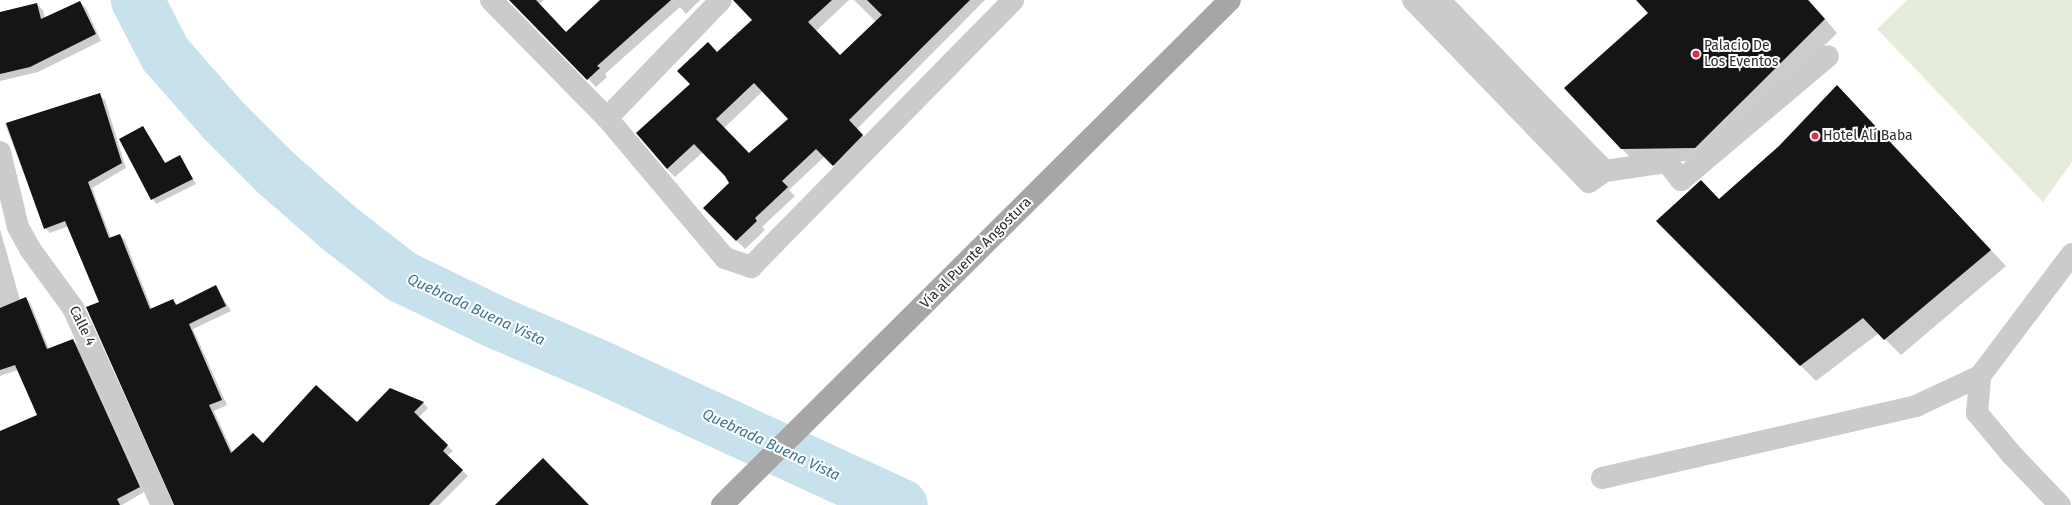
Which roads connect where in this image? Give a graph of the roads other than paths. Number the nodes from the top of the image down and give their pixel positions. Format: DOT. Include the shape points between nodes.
graph roads {
  1 [pos="491,0"];
  2 [pos="721,0"];
  3 [pos="1013,0"];
  4 [pos="1230,0"];
  5 [pos="1413,0"];
  6 [pos="1439,0"];
  7 [pos="1828,56"];
  8 [pos="607,118"];
  9 [pos="0,152"];
  10 [pos="1606,171"];
  11 [pos="2072,254"];
  12 [pos="1980,376"];
  13 [pos="1602,478"];
  14 [pos="162,505"];
  15 [pos="722,505"];
  16 [pos="2060,505"];
  1 -- 8 [label="street"];
  2 -- 8 [label="street"];
  3 -- 8 [label="street" via="751,267 725,258"];
  4 -- 15 [label="main road, Vía al Puente Angostura"];
  5 -- 10 [label="street" via="1589,182"];
  6 -- 10 [label="street"];
  7 -- 10 [label="street" via="1681,180 1667,162"];
  9 -- 14 [label="street, Calle 4" via="18,227 30,249 73,308"];
  11 -- 12 [label="street"];
  12 -- 13 [label="street" via="1916,406"];
  12 -- 16 [label="street" via="1977,413 2012,455"];
}
